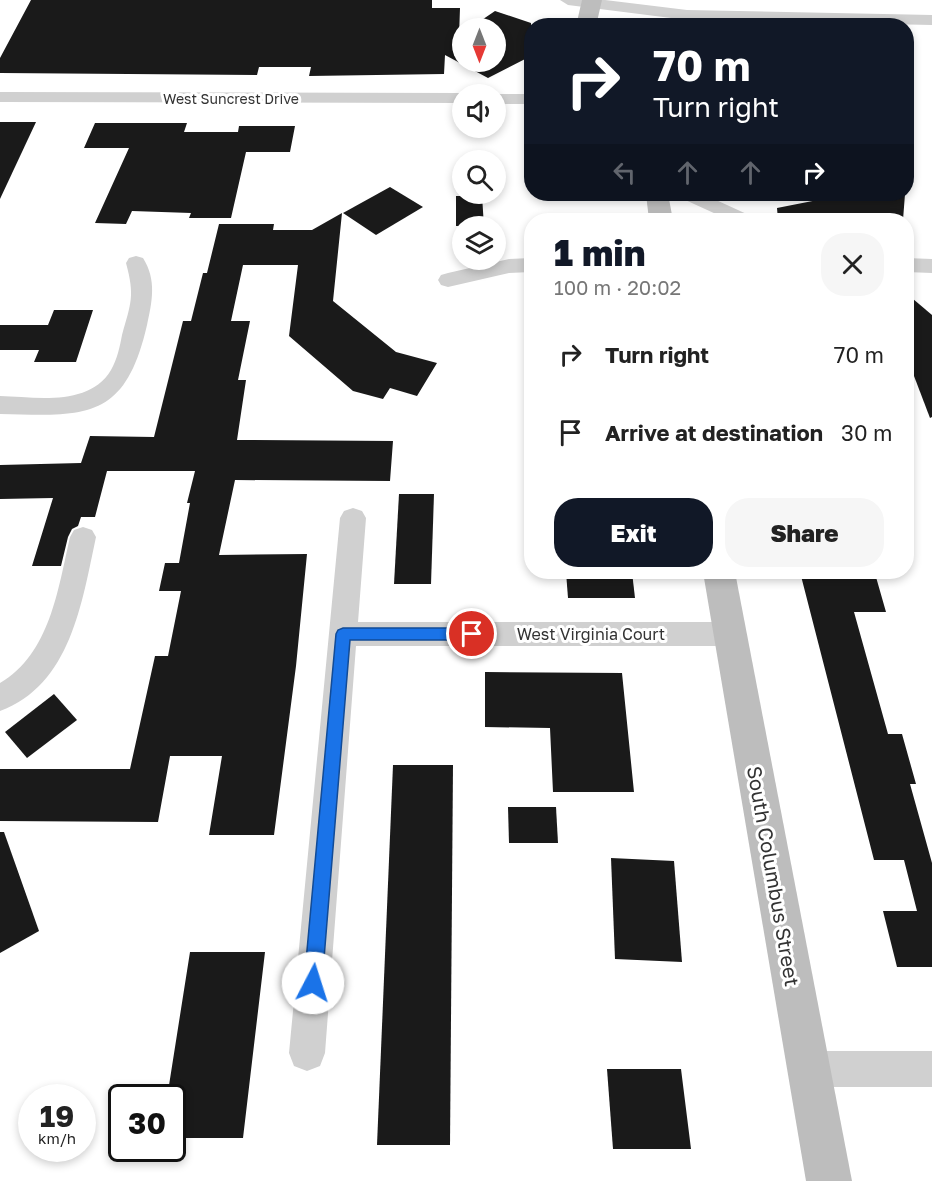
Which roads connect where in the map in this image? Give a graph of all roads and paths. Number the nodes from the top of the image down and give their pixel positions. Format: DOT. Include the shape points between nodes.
graph roads {
  1 [pos="568,0"];
  2 [pos="812,0"];
  3 [pos="591,2"];
  4 [pos="588,18"];
  5 [pos="786,18"];
  6 [pos="819,18"];
  7 [pos="914,20"];
  8 [pos="932,20"];
  9 [pos="0,97"];
  10 [pos="452,99"];
  11 [pos="506,99"];
  12 [pos="524,99"];
  13 [pos="703,201"];
  14 [pos="729,213"];
  15 [pos="136,263"];
  16 [pos="524,265"];
  17 [pos="914,265"];
  18 [pos="932,266"];
  19 [pos="448,280"];
  20 [pos="0,405"];
  21 [pos="354,518"];
  22 [pos="83,537"];
  23 [pos="720,579"];
  24 [pos="343,634"];
  25 [pos="730,634"];
  26 [pos="2,697"];
  27 [pos="307,1053"];
  28 [pos="810,1069"];
  29 [pos="932,1069"];
  30 [pos="829,1181"];
  1 -- 3 [label="street"];
  2 -- 6 [label="street"];
  3 -- 4 [label="street"];
  3 -- 5 [label="street" via="687,15"];
  7 -- 8 [label="street"];
  9 -- 10 [label="street, West Suncrest Drive"];
  11 -- 12 [label="street"];
  13 -- 14 [label="street"];
  15 -- 20 [label="street" via="142,300 122,373 114,384 83,402"];
  16 -- 19 [label="street"];
  17 -- 18 [label="street"];
  21 -- 24 [label="street"];
  22 -- 26 [label="street" via="60,625 46,658 28,679"];
  23 -- 25 [label="street, South Columbus Street"];
  24 -- 25 [label="street, West Virginia Court"];
  24 -- 27 [label="street"];
  25 -- 28 [label="street, South Columbus Street"];
  28 -- 29 [label="street"];
  28 -- 30 [label="street, South Columbus Street"];
}
